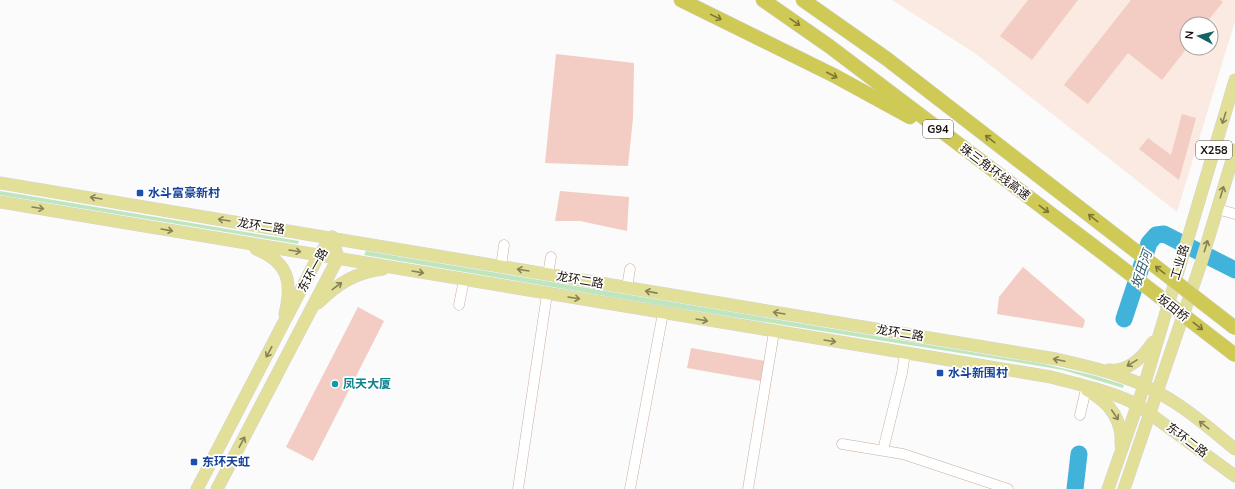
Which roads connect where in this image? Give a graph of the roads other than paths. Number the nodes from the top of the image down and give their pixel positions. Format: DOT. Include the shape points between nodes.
graph roads {
  1 [pos="681,0"];
  2 [pos="763,0"];
  3 [pos="803,0"];
  4 [pos="816,0"];
  5 [pos="887,59"];
  6 [pos="1235,80"];
  7 [pos="953,141"];
  8 [pos="1235,150"];
  9 [pos="0,183"];
  10 [pos="0,202"];
  11 [pos="1217,209"];
  12 [pos="1235,214"];
  13 [pos="332,237"];
  14 [pos="238,242"];
  15 [pos="1124,242"];
  16 [pos="504,245"];
  17 [pos="320,255"];
  18 [pos="551,257"];
  19 [pos="338,258"];
  20 [pos="1112,260"];
  21 [pos="500,266"];
  22 [pos="398,268"];
  23 [pos="630,269"];
  24 [pos="548,274"];
  25 [pos="464,279"];
  26 [pos="627,287"];
  27 [pos="547,294"];
  28 [pos="459,305"];
  29 [pos="309,313"];
  30 [pos="663,313"];
  31 [pos="1235,328"];
  32 [pos="280,330"];
  33 [pos="774,332"];
  34 [pos="1157,337"];
  35 [pos="905,354"];
  36 [pos="1235,355"];
  37 [pos="1098,368"];
  38 [pos="1073,383"];
  39 [pos="1144,386"];
  40 [pos="1086,389"];
  41 [pos="1156,392"];
  42 [pos="1138,405"];
  43 [pos="1149,412"];
  44 [pos="1080,415"];
  45 [pos="842,444"];
  46 [pos="1235,449"];
  47 [pos="883,450"];
  48 [pos="1120,456"];
  49 [pos="1235,476"];
  50 [pos="197,489"];
  51 [pos="217,489"];
  52 [pos="518,489"];
  53 [pos="630,489"];
  54 [pos="748,489"];
  55 [pos="1008,489"];
  56 [pos="1108,489"];
  57 [pos="1124,489"];
  1 -- 7 [label="highway, one-way" via="841,79"];
  2 -- 7 [label="highway, 珠三角环线高速 / G94, one-way" via="829,46"];
  3 -- 5 [label="highway, 珠三角环线高速 / G94"];
  4 -- 5 [label="highway"];
  15 -- 5 [label="highway, 珠三角环线高速 / G94, one-way"];
  6 -- 34 [label="main road, 工业路 / X258, one-way"];
  7 -- 20 [label="highway, 珠三角环线高速 / G94, one-way"];
  11 -- 8 [label="main road, 工业路 / X258, one-way"];
  13 -- 9 [label="main road, 龙环二路, one-way"];
  10 -- 14 [label="main road, 龙环二路, one-way"];
  11 -- 12 [label="street"];
  41 -- 11 [label="main road, 工业路 / X258, one-way"];
  13 -- 17 [label="main road, 东环一路"];
  13 -- 19 [label="main road, 东环一路"];
  13 -- 21 [label="main road, 龙环二路"];
  14 -- 17 [label="main road, 龙环二路, one-way"];
  14 -- 32 [label="main road" via="269,255 286,273 288,294"];
  31 -- 15 [label="highway, 坂田桥 / G94, one-way, bridge"];
  16 -- 21 [label="street"];
  17 -- 19 [label="main road, 龙环二路"];
  17 -- 32 [label="main road, 东环一路"];
  18 -- 24 [label="street"];
  19 -- 22 [label="main road, 龙环二路"];
  19 -- 29 [label="main road, 东环一路"];
  20 -- 36 [label="highway, 坂田桥 / G94, one-way, bridge"];
  24 -- 21 [label="main road, 龙环二路, one-way"];
  22 -- 25 [label="main road, 龙环二路, one-way"];
  29 -- 22 [label="main road, one-way" via="332,290 353,276"];
  23 -- 26 [label="street"];
  24 -- 26 [label="main road, 龙环二路"];
  25 -- 27 [label="main road, 龙环二路"];
  25 -- 28 [label="street"];
  37 -- 26 [label="main road, 龙环二路, one-way" via="1035,355"];
  27 -- 30 [label="main road, 龙环二路, one-way"];
  27 -- 52 [label="street"];
  51 -- 29 [label="main road, 东环一路, one-way"];
  30 -- 33 [label="main road, 龙环二路, one-way"];
  30 -- 53 [label="street"];
  32 -- 50 [label="main road, 东环一路, one-way"];
  33 -- 35 [label="main road, 龙环二路, one-way"];
  33 -- 54 [label="street"];
  34 -- 37 [label="main road, one-way" via="1146,353 1134,363 1118,371"];
  34 -- 39 [label="main road, 工业路 / X258"];
  35 -- 38 [label="main road, 龙环二路"];
  35 -- 47 [label="street"];
  37 -- 39 [label="main road, 龙环二路"];
  38 -- 40 [label="main road"];
  38 -- 42 [label="main road, 龙环二路"];
  39 -- 41 [label="main road, 龙环二路"];
  39 -- 42 [label="main road, 工业路 / X258"];
  40 -- 44 [label="street"];
  40 -- 48 [label="main road, one-way" via="1107,404 1118,419 1122,438"];
  41 -- 43 [label="main road, 工业路 / X258"];
  46 -- 41 [label="main road, 东环二路, one-way" via="1174,402"];
  42 -- 43 [label="main road, 东环二路"];
  42 -- 48 [label="main road, 工业路 / X258"];
  43 -- 49 [label="main road, 东环二路"];
  43 -- 57 [label="main road, 工业路 / X258"];
  45 -- 47 [label="street"];
  47 -- 55 [label="street" via="919,458"];
  48 -- 56 [label="main road, 工业路 / X258"];
}
